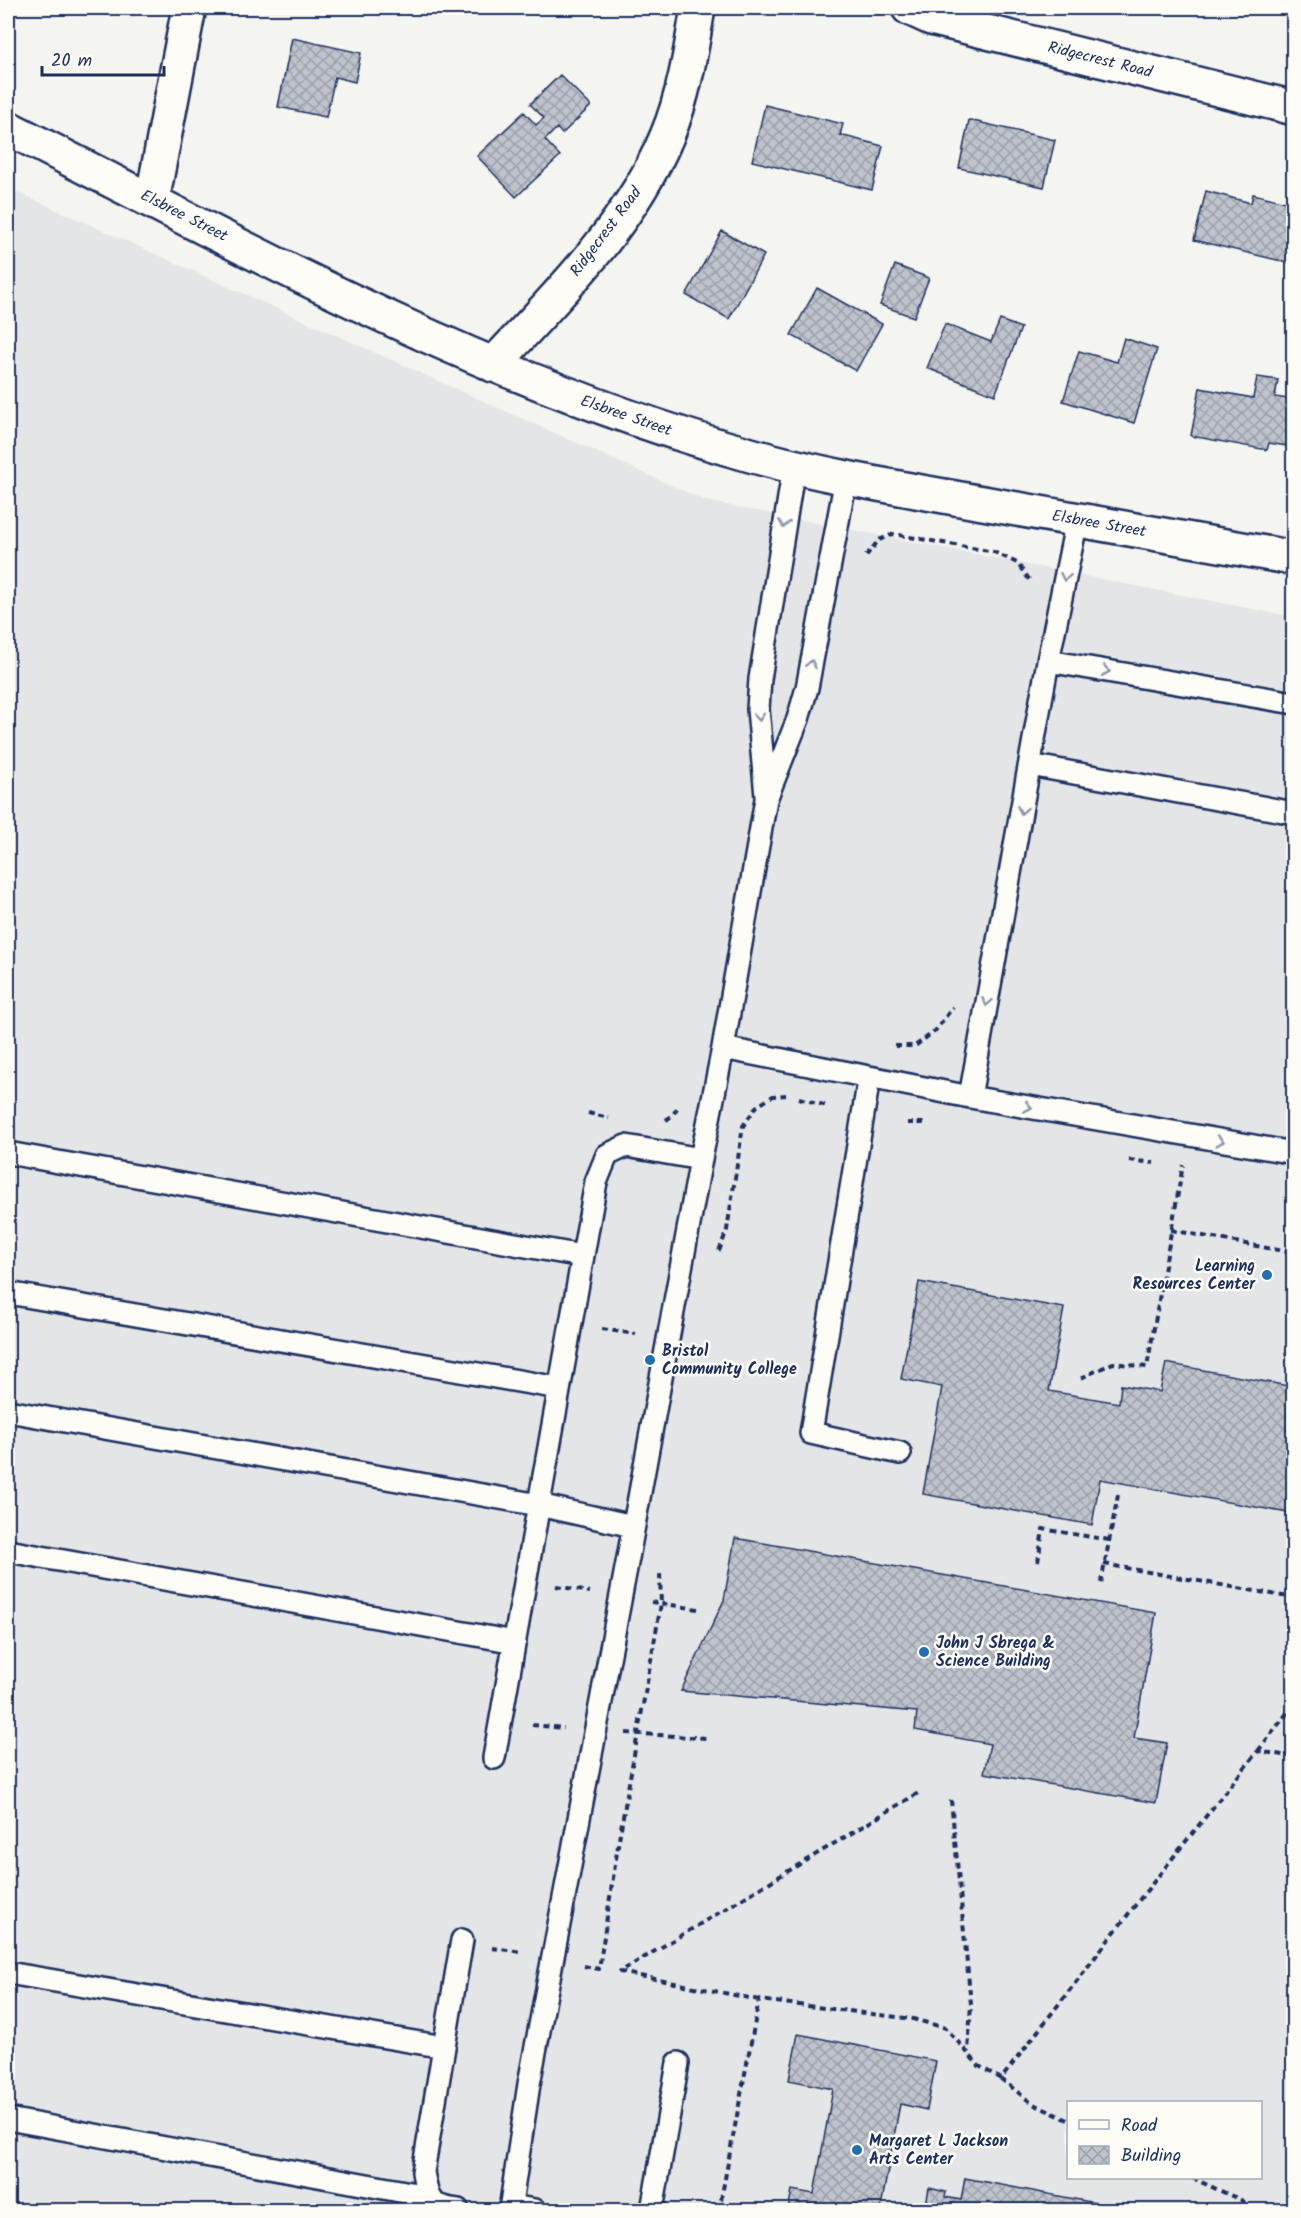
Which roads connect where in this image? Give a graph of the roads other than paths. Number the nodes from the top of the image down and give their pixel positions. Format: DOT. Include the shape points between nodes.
graph roads {
  1 [pos="189,8"];
  2 [pos="698,8"];
  3 [pos="909,8"];
  4 [pos="1293,108"];
  5 [pos="8,128"];
  6 [pos="152,201"];
  7 [pos="494,365"];
  8 [pos="794,466"];
  9 [pos="846,478"];
  10 [pos="1077,520"];
  11 [pos="1293,558"];
  12 [pos="1048,661"];
  13 [pos="1293,703"];
  14 [pos="1030,765"];
  15 [pos="766,799"];
  16 [pos="1293,813"];
  17 [pos="723,1048"];
  18 [pos="869,1078"];
  19 [pos="970,1097"];
  20 [pos="8,1153"];
  21 [pos="1293,1153"];
  22 [pos="701,1159"];
  23 [pos="582,1256"];
  24 [pos="8,1293"];
  25 [pos="559,1388"];
  26 [pos="8,1411"];
  27 [pos="900,1454"];
  28 [pos="539,1505"];
  29 [pos="633,1526"];
  30 [pos="8,1551"];
  31 [pos="515,1642"];
  32 [pos="494,1758"];
  33 [pos="472,1943"];
  34 [pos="8,1973"];
  35 [pos="444,2047"];
  36 [pos="678,2063"];
  37 [pos="8,2119"];
  38 [pos="425,2203"];
  39 [pos="510,2208"];
  40 [pos="458,2211"];
  41 [pos="535,2211"];
  42 [pos="652,2211"];
  1 -- 6 [label="street"];
  2 -- 7 [label="street, Ridgecrest Road" via="668,135 631,204 597,249"];
  3 -- 4 [label="street, Ridgecrest Road" via="931,18"];
  5 -- 6 [label="street, Elsbree Street"];
  6 -- 7 [label="street, Elsbree Street"];
  7 -- 8 [label="street, Elsbree Street" via="620,414"];
  8 -- 9 [label="street, Elsbree Street"];
  8 -- 15 [label="lane, one-way" via="760,679 758,709"];
  9 -- 10 [label="street, Elsbree Street"];
  15 -- 9 [label="lane, one-way" via="807,688"];
  10 -- 11 [label="street, Elsbree Street"];
  10 -- 12 [label="lane, one-way"];
  12 -- 13 [label="lane, one-way"];
  12 -- 14 [label="lane"];
  14 -- 16 [label="lane"];
  14 -- 19 [label="lane, one-way"];
  15 -- 17 [label="lane"];
  17 -- 18 [label="lane"];
  17 -- 22 [label="lane"];
  18 -- 19 [label="lane"];
  18 -- 27 [label="lane" via="811,1433"];
  19 -- 21 [label="lane, one-way"];
  20 -- 23 [label="lane"];
  22 -- 23 [label="lane" via="626,1146 607,1155 596,1182"];
  22 -- 29 [label="lane"];
  23 -- 25 [label="lane"];
  24 -- 25 [label="lane"];
  25 -- 28 [label="lane"];
  26 -- 28 [label="lane"];
  28 -- 29 [label="lane"];
  28 -- 31 [label="lane"];
  29 -- 39 [label="lane" via="529,2084"];
  30 -- 31 [label="lane"];
  31 -- 32 [label="lane"];
  33 -- 35 [label="lane"];
  34 -- 35 [label="lane"];
  35 -- 38 [label="lane" via="423,2172"];
  36 -- 42 [label="lane"];
  37 -- 38 [label="lane"];
  38 -- 40 [label="lane"];
  39 -- 41 [label="lane"];
}
